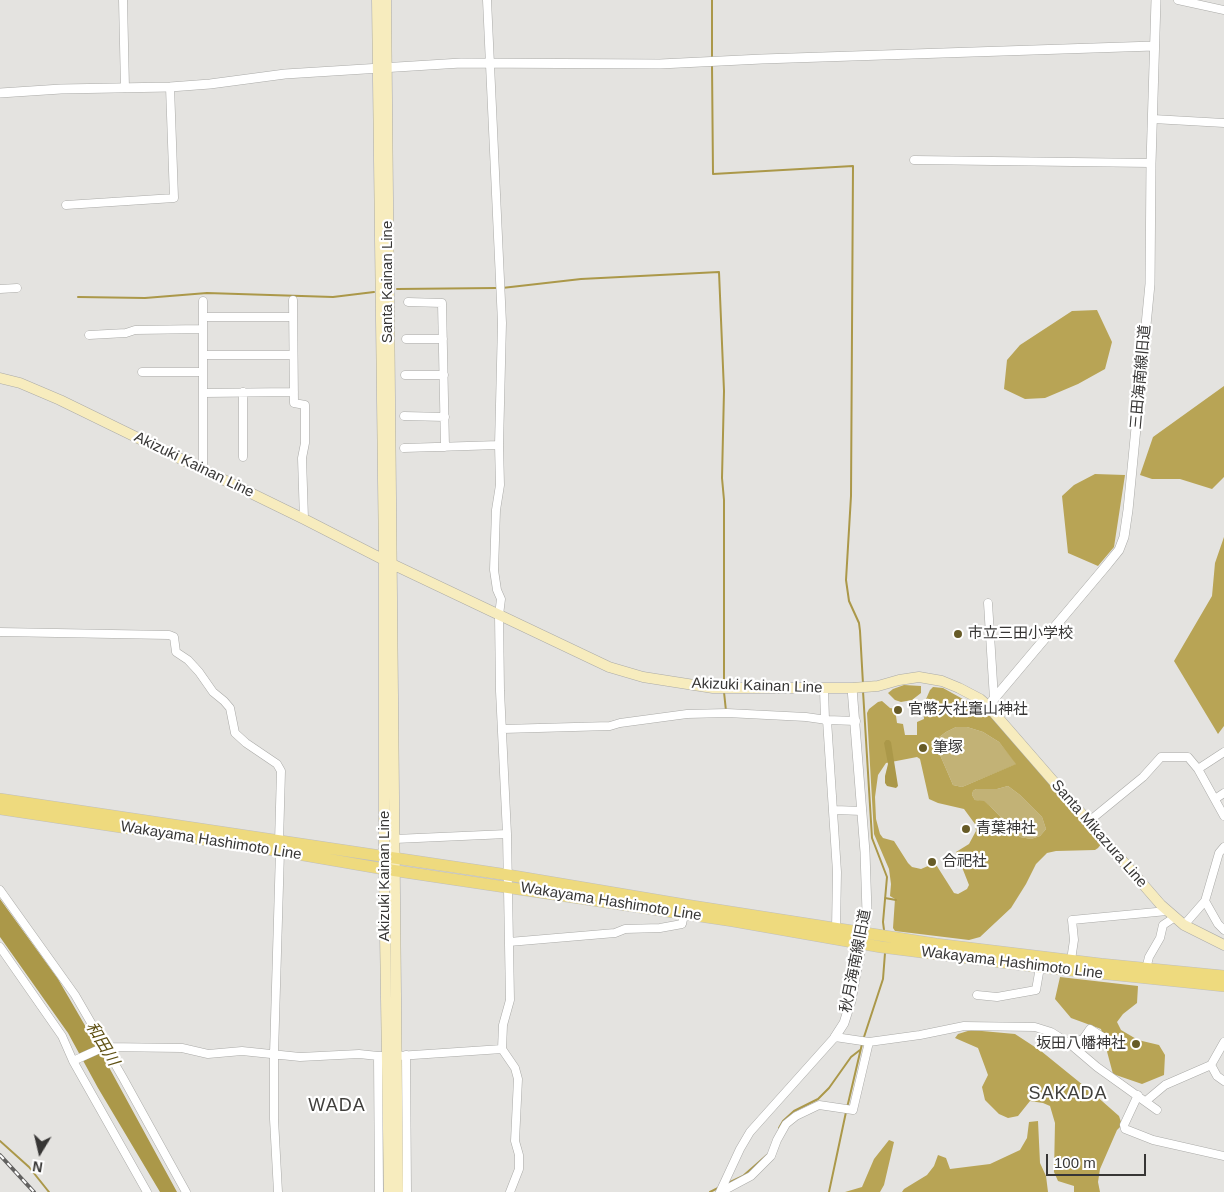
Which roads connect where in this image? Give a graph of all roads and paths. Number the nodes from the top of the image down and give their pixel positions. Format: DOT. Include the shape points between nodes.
graph roads {
  1 [pos="123,0"];
  2 [pos="377,0"];
  3 [pos="386,0"];
  4 [pos="487,0"];
  5 [pos="1156,0"];
  6 [pos="1178,0"];
  7 [pos="1224,10"];
  8 [pos="1154,46"];
  9 [pos="489,63"];
  10 [pos="382,67"];
  11 [pos="126,88"];
  12 [pos="170,88"];
  13 [pos="0,93"];
  14 [pos="1153,119"];
  15 [pos="1224,123"];
  16 [pos="914,160"];
  17 [pos="1150,163"];
  18 [pos="66,205"];
  19 [pos="17,288"];
  20 [pos="0,289"];
  21 [pos="203,300"];
  22 [pos="293,300"];
  23 [pos="408,302"];
  24 [pos="203,317"];
  25 [pos="293,317"];
  26 [pos="203,329"];
  27 [pos="89,335"];
  28 [pos="406,339"];
  29 [pos="443,339"];
  30 [pos="202,355"];
  31 [pos="293,355"];
  32 [pos="142,372"];
  33 [pos="202,372"];
  34 [pos="405,375"];
  35 [pos="444,375"];
  36 [pos="0,378"];
  37 [pos="243,392"];
  38 [pos="294,392"];
  39 [pos="204,393"];
  40 [pos="404,416"];
  41 [pos="445,417"];
  42 [pos="498,445"];
  43 [pos="445,447"];
  44 [pos="404,448"];
  45 [pos="243,457"];
  46 [pos="203,470"];
  47 [pos="304,519"];
  48 [pos="388,562"];
  49 [pos="988,603"];
  50 [pos="499,615"];
  51 [pos="0,632"];
  52 [pos="859,688"];
  53 [pos="824,689"];
  54 [pos="991,702"];
  55 [pos="826,720"];
  56 [pos="856,721"];
  57 [pos="503,729"];
  58 [pos="1224,752"];
  59 [pos="1198,769"];
  60 [pos="1224,793"];
  61 [pos="1215,798"];
  62 [pos="0,799"];
  63 [pos="0,809"];
  64 [pos="835,810"];
  65 [pos="862,810"];
  66 [pos="1224,816"];
  67 [pos="1088,822"];
  68 [pos="508,834"];
  69 [pos="395,839"];
  70 [pos="279,846"];
  71 [pos="1224,848"];
  72 [pos="390,864"];
  73 [pos="508,881"];
  74 [pos="0,890"];
  75 [pos="1205,901"];
  76 [pos="685,910"];
  77 [pos="1171,914"];
  78 [pos="1184,925"];
  79 [pos="836,929"];
  80 [pos="1224,930"];
  81 [pos="863,939"];
  82 [pos="509,942"];
  83 [pos="893,943"];
  84 [pos="1224,945"];
  85 [pos="0,947"];
  86 [pos="1071,960"];
  87 [pos="1040,967"];
  88 [pos="1146,969"];
  89 [pos="1224,976"];
  90 [pos="1224,986"];
  91 [pos="977,995"];
  92 [pos="835,1037"];
  93 [pos="1109,1041"];
  94 [pos="868,1042"];
  95 [pos="1224,1042"];
  96 [pos="1070,1044"];
  97 [pos="104,1047"];
  98 [pos="502,1049"];
  99 [pos="274,1054"];
  100 [pos="392,1056"];
  101 [pos="75,1061"];
  102 [pos="1211,1065"];
  103 [pos="1224,1081"];
  104 [pos="1138,1095"];
  105 [pos="1146,1101"];
  106 [pos="1156,1110"];
  107 [pos="1224,1156"];
  108 [pos="147,1192"];
  109 [pos="186,1192"];
  110 [pos="278,1192"];
  111 [pos="379,1192"];
  112 [pos="389,1192"];
  113 [pos="398,1192"];
  114 [pos="407,1192"];
  115 [pos="510,1192"];
  116 [pos="720,1192"];
  1 -- 11 [label="street"];
  2 -- 10 [label="main road, Santa Kainan Line"];
  3 -- 10 [label="main road, Santa Kainan Line"];
  4 -- 9 [label="street"];
  5 -- 8 [label="street, 三田海南線旧道"];
  6 -- 7 [label="street"];
  8 -- 9 [label="street" via="660,64"];
  8 -- 14 [label="street, 三田海南線旧道"];
  9 -- 10 [label="street"];
  9 -- 42 [label="street" via="502,323"];
  10 -- 12 [label="street" via="285,74"];
  10 -- 48 [label="main road, Santa Kainan Line" via="390,458"];
  11 -- 12 [label="street"];
  11 -- 13 [label="street" via="61,88"];
  12 -- 18 [label="street" via="174,198"];
  14 -- 15 [label="street"];
  14 -- 17 [label="street, 三田海南線旧道"];
  16 -- 17 [label="street"];
  17 -- 54 [label="street, 三田海南線旧道" via="1150,284 1124,537 1119,550"];
  19 -- 20 [label="street"];
  21 -- 24 [label="street"];
  22 -- 25 [label="street"];
  23 -- 29 [label="street" via="442,303"];
  24 -- 25 [label="street"];
  24 -- 26 [label="street"];
  25 -- 31 [label="street"];
  26 -- 27 [label="street" via="136,330"];
  26 -- 30 [label="street"];
  28 -- 29 [label="street"];
  29 -- 35 [label="street"];
  30 -- 31 [label="street"];
  30 -- 33 [label="street"];
  31 -- 38 [label="street"];
  32 -- 33 [label="street"];
  33 -- 39 [label="street"];
  34 -- 35 [label="street"];
  35 -- 41 [label="street"];
  36 -- 46 [label="main road, Akizuki Kainan Line" via="47,394"];
  37 -- 38 [label="street"];
  37 -- 39 [label="street"];
  37 -- 45 [label="street"];
  38 -- 47 [label="street" via="294,403 305,405 302,458"];
  39 -- 46 [label="street"];
  40 -- 41 [label="street"];
  41 -- 43 [label="street"];
  42 -- 43 [label="street"];
  42 -- 50 [label="street" via="500,485 494,570 500,599"];
  43 -- 44 [label="street"];
  46 -- 47 [label="main road, Akizuki Kainan Line"];
  47 -- 48 [label="main road, Akizuki Kainan Line"];
  48 -- 50 [label="main road, Akizuki Kainan Line"];
  48 -- 69 [label="main road, Akizuki Kainan Line"];
  48 -- 72 [label="main road, Akizuki Kainan Line"];
  49 -- 54 [label="street"];
  50 -- 53 [label="main road, Akizuki Kainan Line" via="610,667 643,677 713,688"];
  50 -- 57 [label="street"];
  51 -- 70 [label="street" via="174,637 176,652 194,666 230,708 235,733 277,764 281,771"];
  52 -- 53 [label="main road, Akizuki Kainan Line"];
  52 -- 54 [label="main road, Akizuki Kainan Line" via="919,677 931,678"];
  52 -- 56 [label="street, 秋月海南線旧道"];
  53 -- 55 [label="street"];
  54 -- 67 [label="main road, Santa Mikazura Line"];
  55 -- 56 [label="street"];
  55 -- 57 [label="street" via="806,716 717,713 687,714 610,726"];
  55 -- 64 [label="street"];
  56 -- 65 [label="street, 秋月海南線旧道"];
  57 -- 68 [label="street"];
  58 -- 59 [label="street"];
  59 -- 61 [label="street"];
  59 -- 67 [label="street" via="1188,757 1160,757 1143,777"];
  60 -- 61 [label="street"];
  61 -- 66 [label="street"];
  62 -- 70 [label="main road, Wakayama Hashimoto Line"];
  63 -- 70 [label="main road, Wakayama Hashimoto Line"];
  64 -- 65 [label="street"];
  64 -- 79 [label="street"];
  65 -- 81 [label="street, 秋月海南線旧道" via="868,890"];
  67 -- 77 [label="main road, Santa Mikazura Line"];
  68 -- 69 [label="street"];
  68 -- 73 [label="street"];
  69 -- 72 [label="main road, Akizuki Kainan Line"];
  70 -- 72 [label="main road, Wakayama Hashimoto Line"];
  70 -- 99 [label="street"];
  71 -- 75 [label="street" via="1219,853"];
  72 -- 73 [label="main road, Wakayama Hashimoto Line"];
  72 -- 100 [label="main road, Akizuki Kainan Line"];
  73 -- 76 [label="main road, Wakayama Hashimoto Line"];
  73 -- 82 [label="street"];
  74 -- 97 [label="street" via="75,995"];
  75 -- 78 [label="street"];
  75 -- 80 [label="street"];
  76 -- 79 [label="main road, Wakayama Hashimoto Line"];
  76 -- 81 [label="main road, Wakayama Hashimoto Line"];
  76 -- 82 [label="street" via="682,924"];
  77 -- 78 [label="main road, Santa Mikazura Line"];
  77 -- 86 [label="street" via="1072,920"];
  77 -- 88 [label="street" via="1163,925"];
  78 -- 84 [label="main road, Santa Mikazura Line"];
  79 -- 81 [label="main road, Wakayama Hashimoto Line"];
  81 -- 83 [label="main road, Wakayama Hashimoto Line"];
  81 -- 92 [label="street, 秋月海南線旧道" via="851,1001 844,1023"];
  82 -- 98 [label="street" via="510,1000 503,1025"];
  83 -- 86 [label="main road, Wakayama Hashimoto Line"];
  83 -- 87 [label="main road, Wakayama Hashimoto Line"];
  85 -- 101 [label="street" via="62,1036"];
  86 -- 88 [label="main road, Wakayama Hashimoto Line"];
  87 -- 90 [label="main road, Wakayama Hashimoto Line"];
  87 -- 91 [label="street" via="1036,990 997,997"];
  88 -- 89 [label="main road, Wakayama Hashimoto Line"];
  92 -- 94 [label="street"];
  92 -- 116 [label="street, 秋月海南線旧道" via="750,1132"];
  93 -- 96 [label="street" via="1090,1029 1083,1039"];
  94 -- 96 [label="street" via="964,1026 1034,1027 1051,1032"];
  94 -- 116 [label="street" via="853,1110 819,1105 796,1116 786,1124 771,1156 750,1176"];
  95 -- 102 [label="street"];
  96 -- 104 [label="street"];
  97 -- 99 [label="street" via="182,1048 208,1054 242,1051"];
  97 -- 101 [label="street"];
  97 -- 109 [label="street"];
  98 -- 100 [label="street"];
  98 -- 115 [label="street" via="515,1068 518,1079 515,1141 519,1169"];
  99 -- 100 [label="street" via="300,1057"];
  99 -- 110 [label="street"];
  100 -- 111 [label="street"];
  100 -- 112 [label="main road, Akizuki Kainan Line"];
  100 -- 113 [label="main road, Akizuki Kainan Line"];
  100 -- 114 [label="street"];
  101 -- 108 [label="street"];
  102 -- 103 [label="street"];
  102 -- 105 [label="street" via="1165,1085"];
  104 -- 105 [label="street"];
  104 -- 107 [label="street" via="1125,1129 1153,1140"];
  105 -- 106 [label="street"];
}
